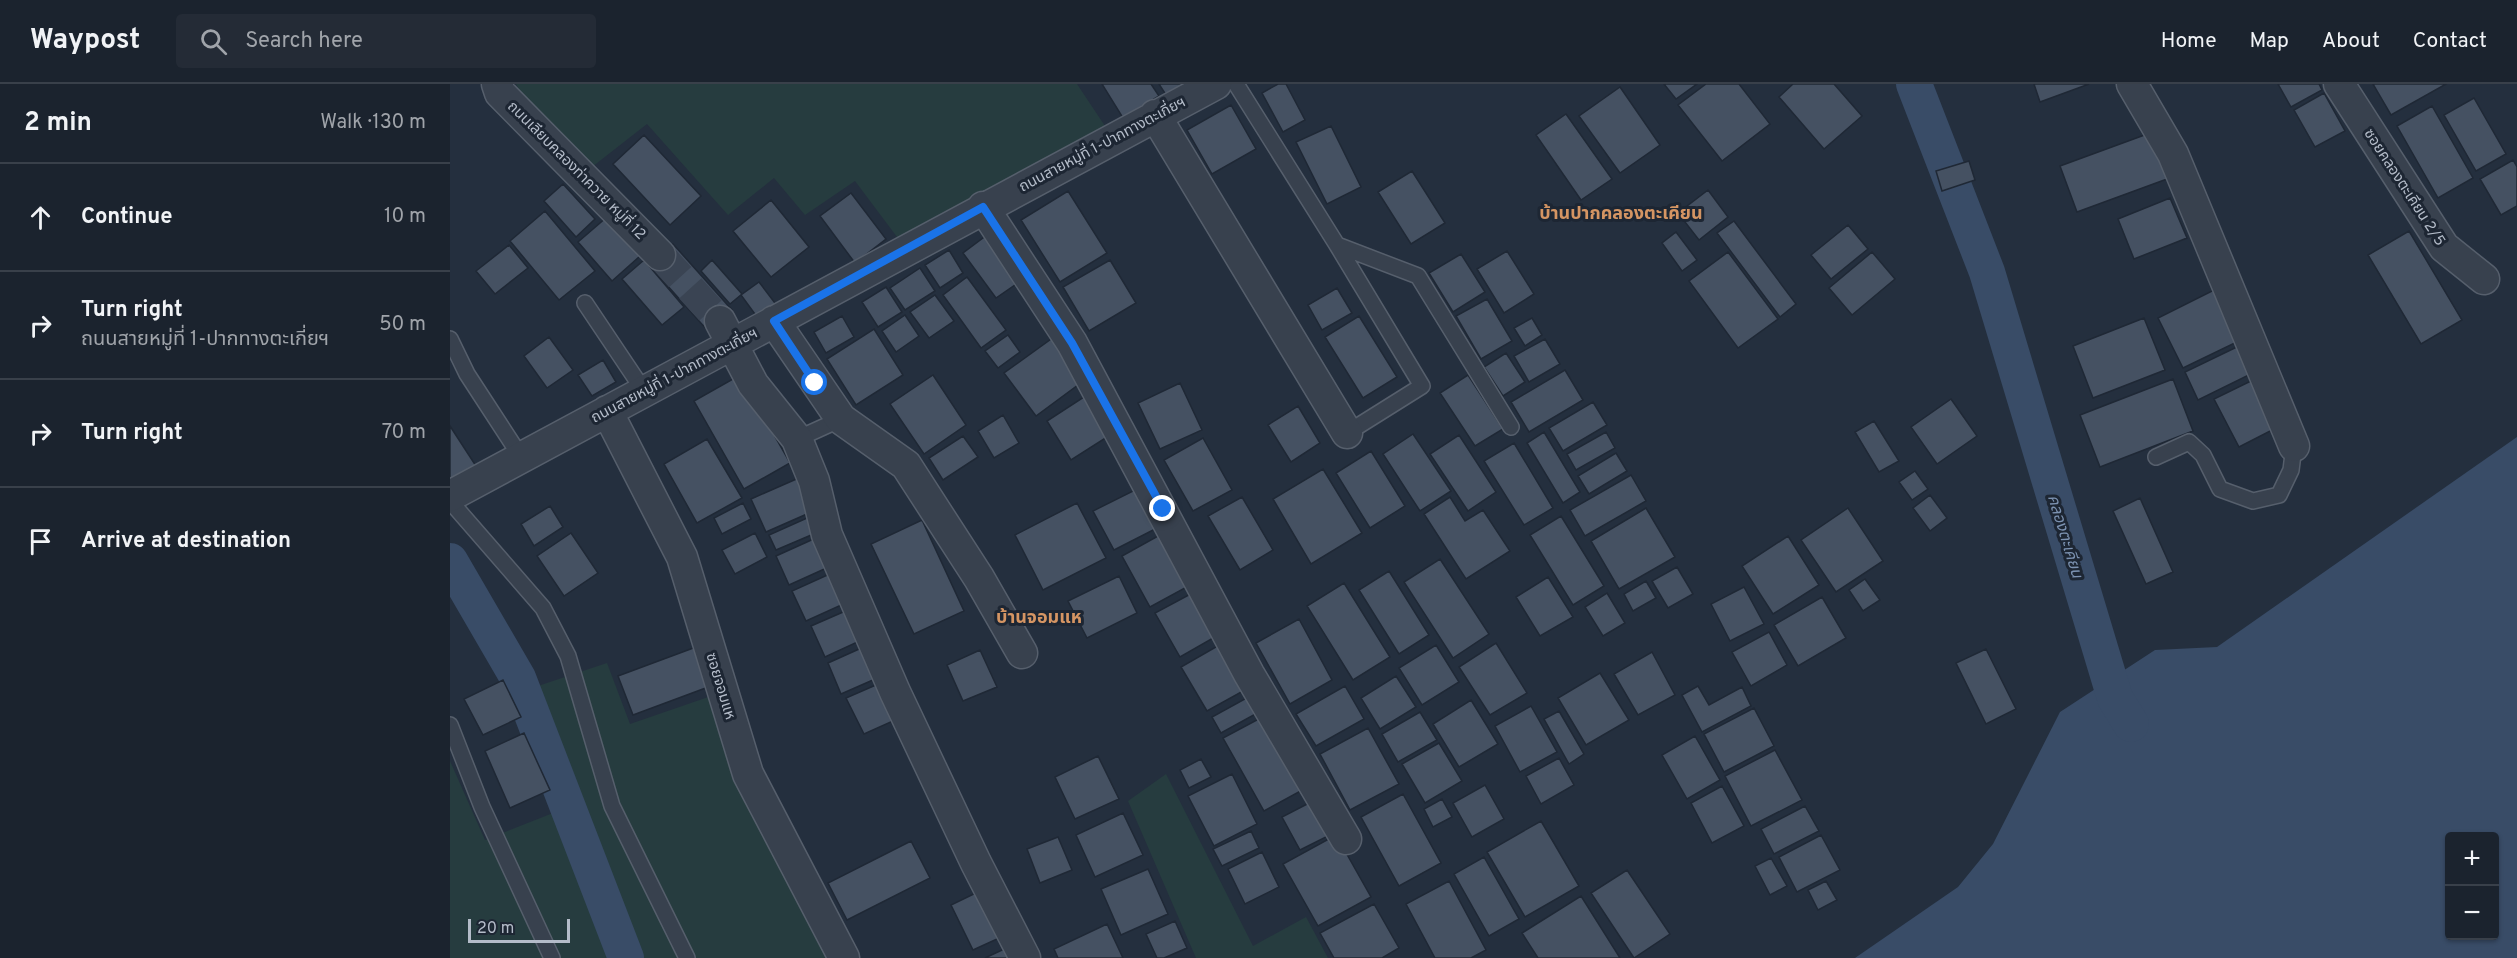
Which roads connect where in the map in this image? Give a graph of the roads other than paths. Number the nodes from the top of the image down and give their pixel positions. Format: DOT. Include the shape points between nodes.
graph roads {
  1 [pos="497,84"];
  2 [pos="1216,84"];
  3 [pos="1236,84"];
  4 [pos="2132,84"];
  5 [pos="2338,84"];
  6 [pos="1155,115"];
  7 [pos="983,207"];
  8 [pos="1337,244"];
  9 [pos="660,255"];
  10 [pos="2484,279"];
  11 [pos="585,303"];
  12 [pos="774,321"];
  13 [pos="726,332"];
  14 [pos="450,339"];
  15 [pos="644,391"];
  16 [pos="607,411"];
  17 [pos="841,419"];
  18 [pos="1511,427"];
  19 [pos="1347,433"];
  20 [pos="797,439"];
  21 [pos="2294,446"];
  22 [pos="2156,457"];
  23 [pos="521,458"];
  24 [pos="450,496"];
  25 [pos="450,501"];
  26 [pos="1022,653"];
  27 [pos="450,725"];
  28 [pos="1346,839"];
  29 [pos="552,958"];
  30 [pos="687,958"];
  31 [pos="844,958"];
  32 [pos="1025,958"];
  1 -- 9 [label="street, ถนนเลียบคลองท่าควาย หมู่ที่ 12" via="500,93"];
  2 -- 6 [label="street, ถนนสายหมู่ที่ 1-ปากทางตะเกี่ยฯ"];
  3 -- 8 [label="lane"];
  4 -- 21 [label="street" via="2173,154"];
  5 -- 10 [label="street, ซอยคลองตะเคียน 2/5" via="2444,248"];
  6 -- 7 [label="street, ถนนสายหมู่ที่ 1-ปากทางตะเกี่ยฯ"];
  6 -- 19 [label="street"];
  7 -- 12 [label="street, ถนนสายหมู่ที่ 1-ปากทางตะเกี่ยฯ"];
  7 -- 28 [label="street" via="1072,343 1249,675"];
  8 -- 18 [label="lane" via="1418,276"];
  8 -- 19 [label="lane" via="1422,386"];
  11 -- 15 [label="lane"];
  12 -- 13 [label="street, ถนนสายหมู่ที่ 1-ปากทางตะเกี่ยฯ"];
  12 -- 17 [label="street"];
  13 -- 15 [label="street, ถนนสายหมู่ที่ 1-ปากทางตะเกี่ยฯ"];
  13 -- 20 [label="street" via="753,384"];
  14 -- 23 [label="lane" via="466,374"];
  15 -- 16 [label="street, ถนนสายหมู่ที่ 1-ปากทางตะเกี่ยฯ"];
  16 -- 23 [label="street, ถนนสายหมู่ที่ 1-ปากทางตะเกี่ยฯ"];
  16 -- 31 [label="street, ซอยจอมแห" via="682,557 748,774"];
  17 -- 20 [label="lane"];
  17 -- 26 [label="street" via="906,465"];
  20 -- 32 [label="street" via="814,481 827,535 895,692"];
  21 -- 22 [label="lane" via="2291,470 2278,495 2253,501 2220,489 2203,455 2189,442"];
  23 -- 24 [label="street, ถนนสายหมู่ที่ 1-ปากทางตะเกี่ยฯ"];
  25 -- 30 [label="lane" via="543,608 568,656 612,806"];
  27 -- 29 [label="lane" via="482,807"];
}
